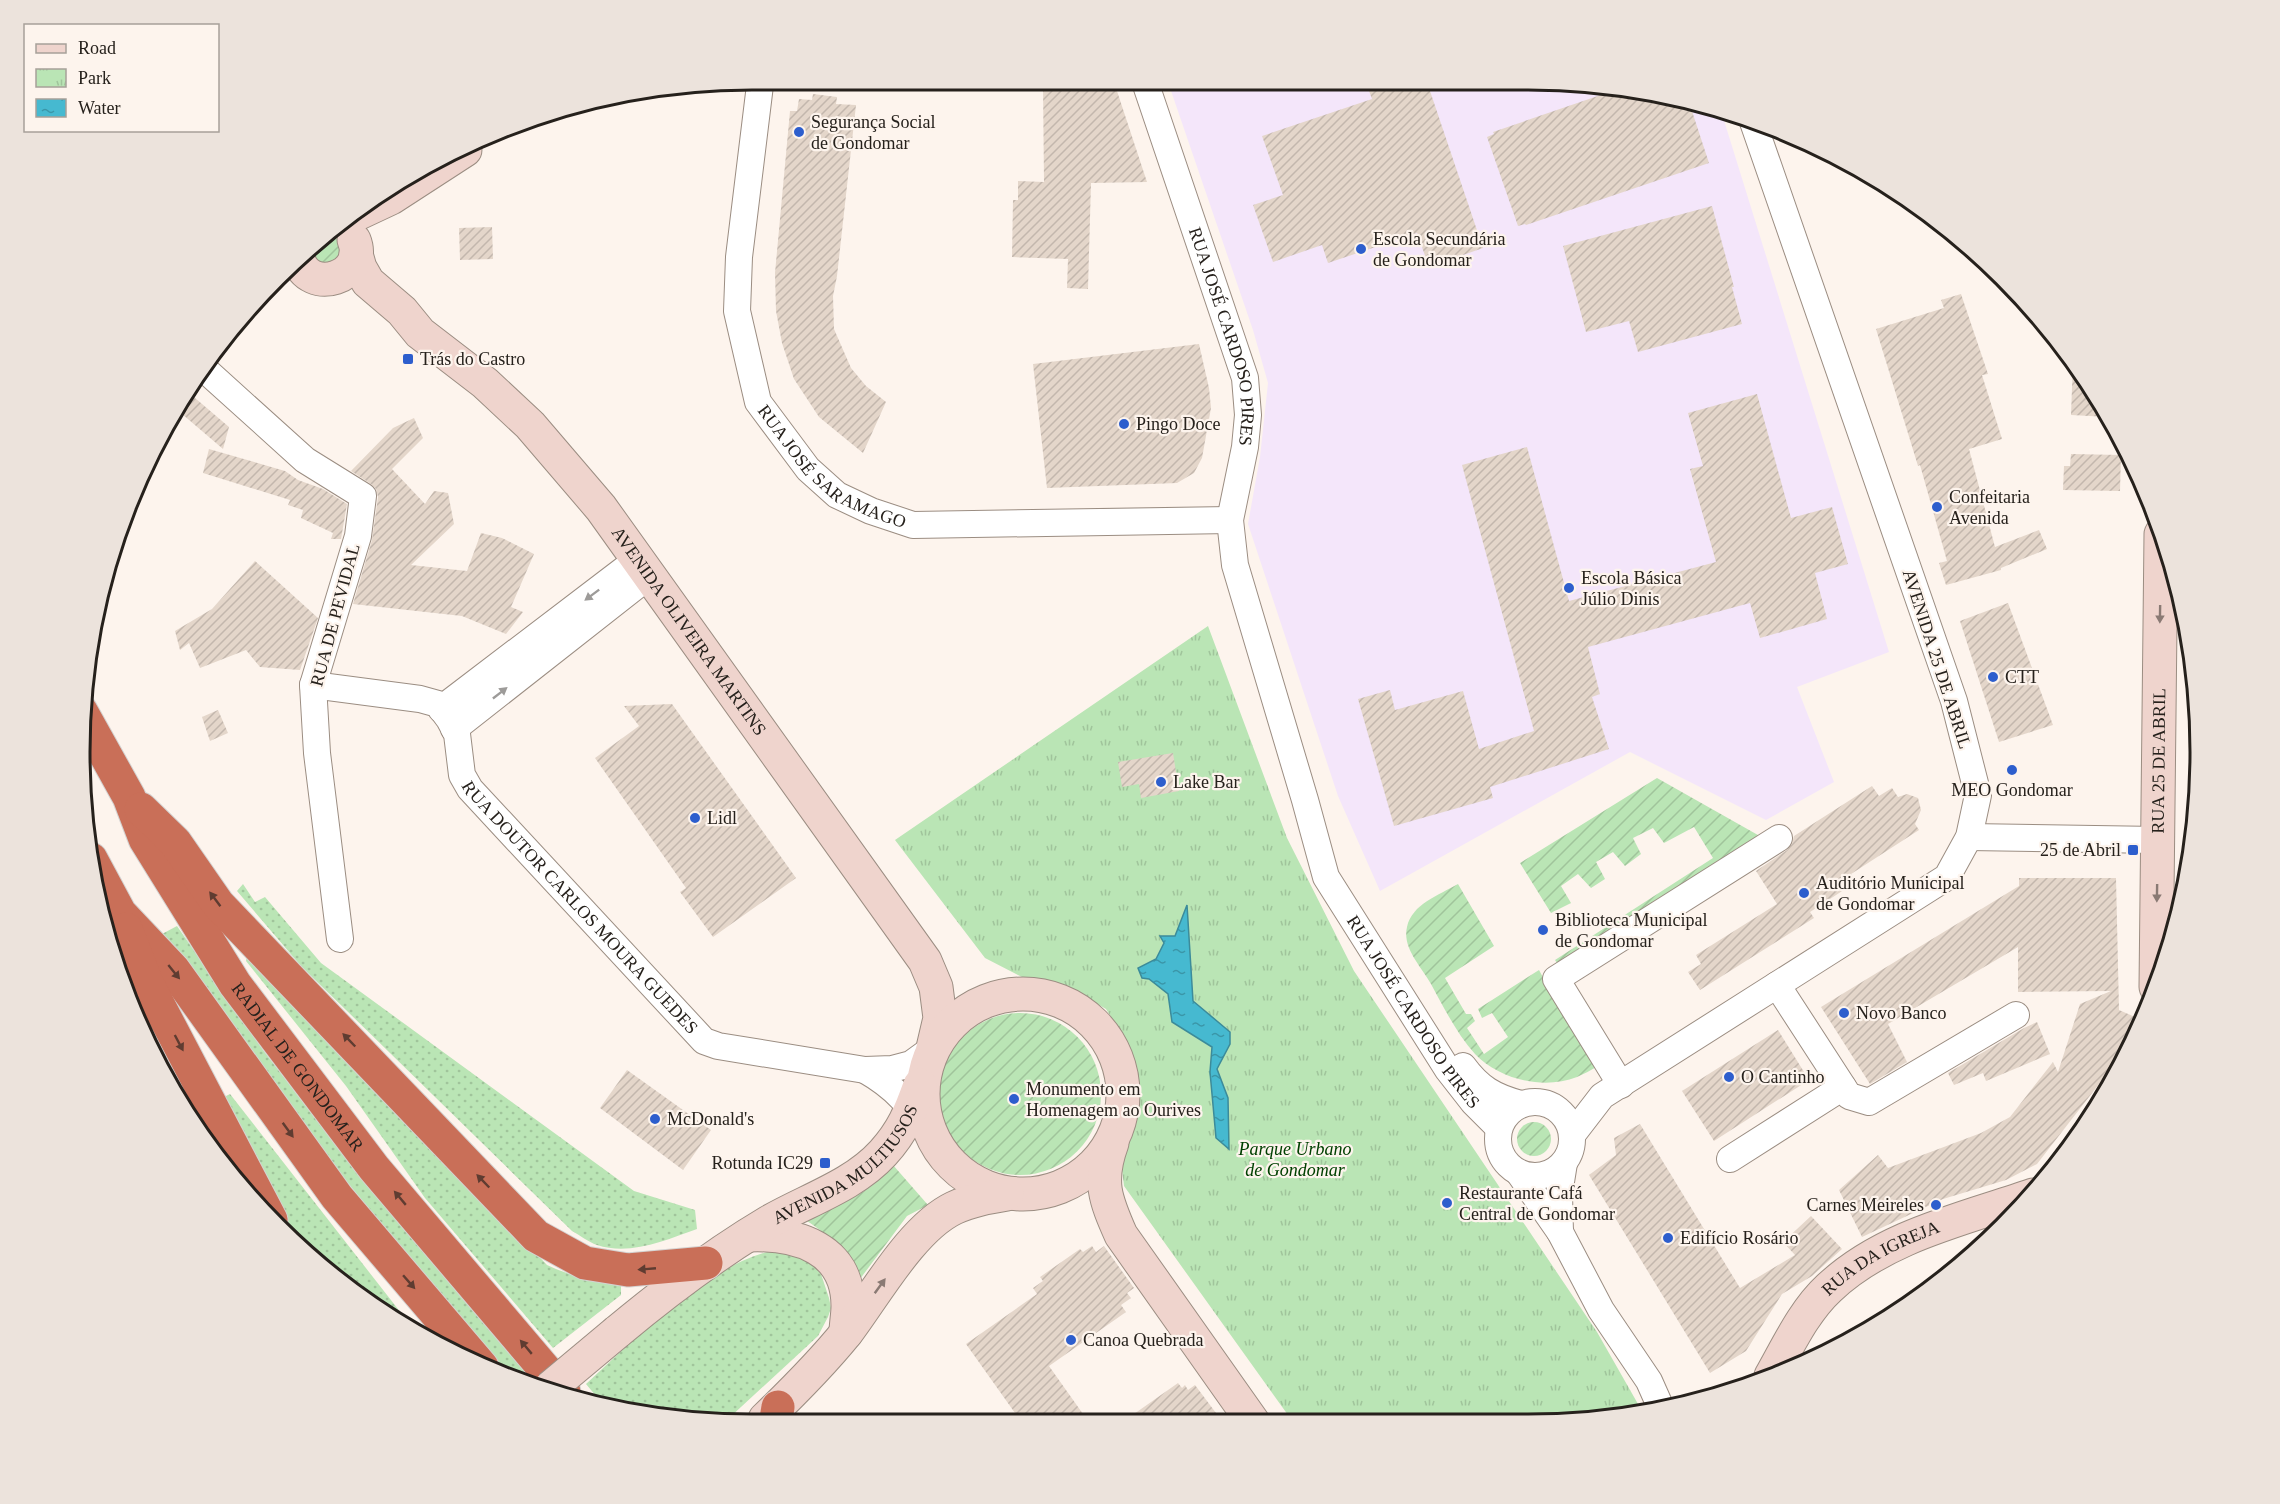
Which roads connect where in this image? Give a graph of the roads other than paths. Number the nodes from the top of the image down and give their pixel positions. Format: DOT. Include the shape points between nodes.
graph roads {
  1 [pos="758,90"];
  2 [pos="1148,90"];
  3 [pos="1756,131"];
  4 [pos="404,190"];
  5 [pos="351,228"];
  6 [pos="303,265"];
  7 [pos="420,333"];
  8 [pos="209,374"];
  9 [pos="1230,520"];
  10 [pos="2161,559"];
  11 [pos="644,567"];
  12 [pos="313,685"];
  13 [pos="448,719"];
  14 [pos="91,728"];
  15 [pos="129,797"];
  16 [pos="1969,837"];
  17 [pos="1779,838"];
  18 [pos="2158,840"];
  19 [pos="103,882"];
  20 [pos="1340,887"];
  21 [pos="120,914"];
  22 [pos="340,939"];
  23 [pos="2156,960"];
  24 [pos="925,961"];
  25 [pos="1777,985"];
  26 [pos="1007,995"];
  27 [pos="2016,1015"];
  28 [pos="928,1063"];
  29 [pos="865,1070"];
  30 [pos="1843,1087"];
  31 [pos="1612,1090"];
  32 [pos="1521,1104"];
  33 [pos="1551,1105"];
  34 [pos="911,1108"];
  35 [pos="1499,1128"];
  36 [pos="1572,1134"];
  37 [pos="1114,1139"];
  38 [pos="933,1140"];
  39 [pos="1730,1159"];
  40 [pos="1564,1162"];
  41 [pos="1519,1173"];
  42 [pos="255,1189"];
  43 [pos="1007,1194"];
  44 [pos="1040,1194"];
  45 [pos="2012,1203"];
  46 [pos="1560,1232"];
  47 [pos="1121,1234"];
  48 [pos="749,1235"];
  49 [pos="706,1263"];
  50 [pos="846,1333"];
  51 [pos="467,1350"];
  52 [pos="1778,1365"];
  53 [pos="1649,1381"];
  54 [pos="555,1384"];
  55 [pos="557,1384"];
  56 [pos="1670,1398"];
  57 [pos="1658,1401"];
  58 [pos="774,1414"];
  59 [pos="1247,1414"];
  1 -- 9 [label="street, RUA JOSÉ SARAMAGO" via="739,257 737,311 758,402 808,469 837,495 913,525"];
  2 -- 9 [label="street, RUA JOSÉ CARDOSO PIRES" via="1245,378 1245,447"];
  3 -- 16 [label="street, AVENIDA 25 DE ABRIL" via="1954,701 1978,795"];
  4 -- 5 [label="main road"];
  5 -- 6 [label="main road" via="354,263 340,277"];
  5 -- 7 [label="main road, AVENIDA OLIVEIRA MARTINS" via="360,268 368,282 402,311"];
  6 -- 7 [label="main road, AVENIDA OLIVEIRA MARTINS" via="396,324"];
  7 -- 11 [label="main road, AVENIDA OLIVEIRA MARTINS" via="485,383 530,425 601,508"];
  8 -- 12 [label="street, RUA DE PEVIDAL" via="305,460 363,496 358,536"];
  9 -- 20 [label="street, RUA JOSÉ CARDOSO PIRES" via="1235,565 1305,800"];
  10 -- 18 [label="main road, RUA 25 DE ABRIL, one-way"];
  11 -- 13 [label="street"];
  11 -- 24 [label="main road, AVENIDA OLIVEIRA MARTINS"];
  12 -- 13 [label="street" via="420,699 438,704"];
  12 -- 22 [label="street, RUA DE PEVIDAL" via="317,753"];
  13 -- 29 [label="street, RUA DOUTOR CARLOS MOURA GUEDES" via="457,734 462,775 470,789 704,1041"];
  14 -- 15 [label="highway, RADIAL DE GONDOMAR"];
  49 -- 15 [label="highway, one-way" via="628,1270 585,1263 536,1236 218,904 175,842"];
  55 -- 15 [label="highway, RADIAL DE GONDOMAR, one-way" via="374,1168 235,984 145,839"];
  16 -- 18 [label="street"];
  16 -- 25 [label="street, AVENIDA 25 DE ABRIL" via="1947,877"];
  17 -- 31 [label="street" via="1556,979"];
  18 -- 23 [label="main road, RUA 25 DE ABRIL, one-way"];
  19 -- 21 [label="highway"];
  20 -- 32 [label="street, RUA JOSÉ CARDOSO PIRES" via="1472,1078 1500,1099"];
  20 -- 35 [label="street, RUA JOSÉ CARDOSO PIRES" via="1448,1070"];
  21 -- 42 [label="highway, one-way" via="147,983"];
  21 -- 51 [label="highway, one-way" via="173,969 337,1197"];
  24 -- 26 [label="main road, AVENIDA OLIVEIRA MARTINS" via="950,980 977,992"];
  24 -- 28 [label="main road, AVENIDA OLIVEIRA MARTINS" via="936,987 940,1018"];
  25 -- 30 [label="street"];
  25 -- 31 [label="street, AVENIDA 25 DE ABRIL"];
  26 -- 28 [label="main road" via="978,1004 952,1022"];
  26 -- 37 [label="main road" via="1039,995 1069,1005 1094,1023 1113,1048 1123,1078 1123,1109"];
  27 -- 30 [label="street" via="1869,1102 1848,1096"];
  28 -- 29 [label="street, RUA DOUTOR CARLOS MOURA GUEDES"];
  28 -- 34 [label="main road, AVENIDA MULTIUSOS"];
  28 -- 38 [label="main road" via="923,1110"];
  29 -- 34 [label="street, RUA DOUTOR CARLOS MOURA GUEDES" via="883,1080"];
  30 -- 39 [label="street"];
  31 -- 33 [label="street, AVENIDA 25 DE ABRIL"];
  31 -- 36 [label="street, AVENIDA 25 DE ABRIL"];
  32 -- 33 [label="street"];
  32 -- 35 [label="street" via="1503,1118"];
  33 -- 36 [label="street" via="1569,1122"];
  34 -- 38 [label="street, RUA DOUTOR CARLOS MOURA GUEDES"];
  34 -- 48 [label="main road, AVENIDA MULTIUSOS" via="903,1130 854,1177"];
  35 -- 41 [label="street" via="1498,1149"];
  36 -- 40 [label="street" via="1572,1145"];
  37 -- 44 [label="main road" via="1095,1165 1070,1184"];
  37 -- 47 [label="main road" via="1105,1163 1104,1185 1107,1204"];
  38 -- 43 [label="main road" via="951,1166 977,1184"];
  40 -- 41 [label="street" via="1543,1175"];
  40 -- 46 [label="street" via="1559,1194"];
  41 -- 46 [label="street"];
  43 -- 44 [label="main road"];
  50 -- 43 [label="main road, one-way" via="911,1245 934,1223 953,1209"];
  44 -- 47 [label="main road" via="1080,1202"];
  45 -- 52 [label="main road, RUA DA IGREJA" via="1906,1240 1851,1269 1814,1306"];
  46 -- 53 [label="street" via="1601,1310"];
  47 -- 59 [label="main road"];
  48 -- 49 [label="main road, AVENIDA MULTIUSOS"];
  48 -- 50 [label="main road" via="774,1234 802,1240 823,1252 841,1272 848,1304"];
  49 -- 54 [label="main road, AVENIDA MULTIUSOS, bridge"];
  50 -- 58 [label="main road"];
  53 -- 56 [label="street"];
  53 -- 57 [label="street"];
}
